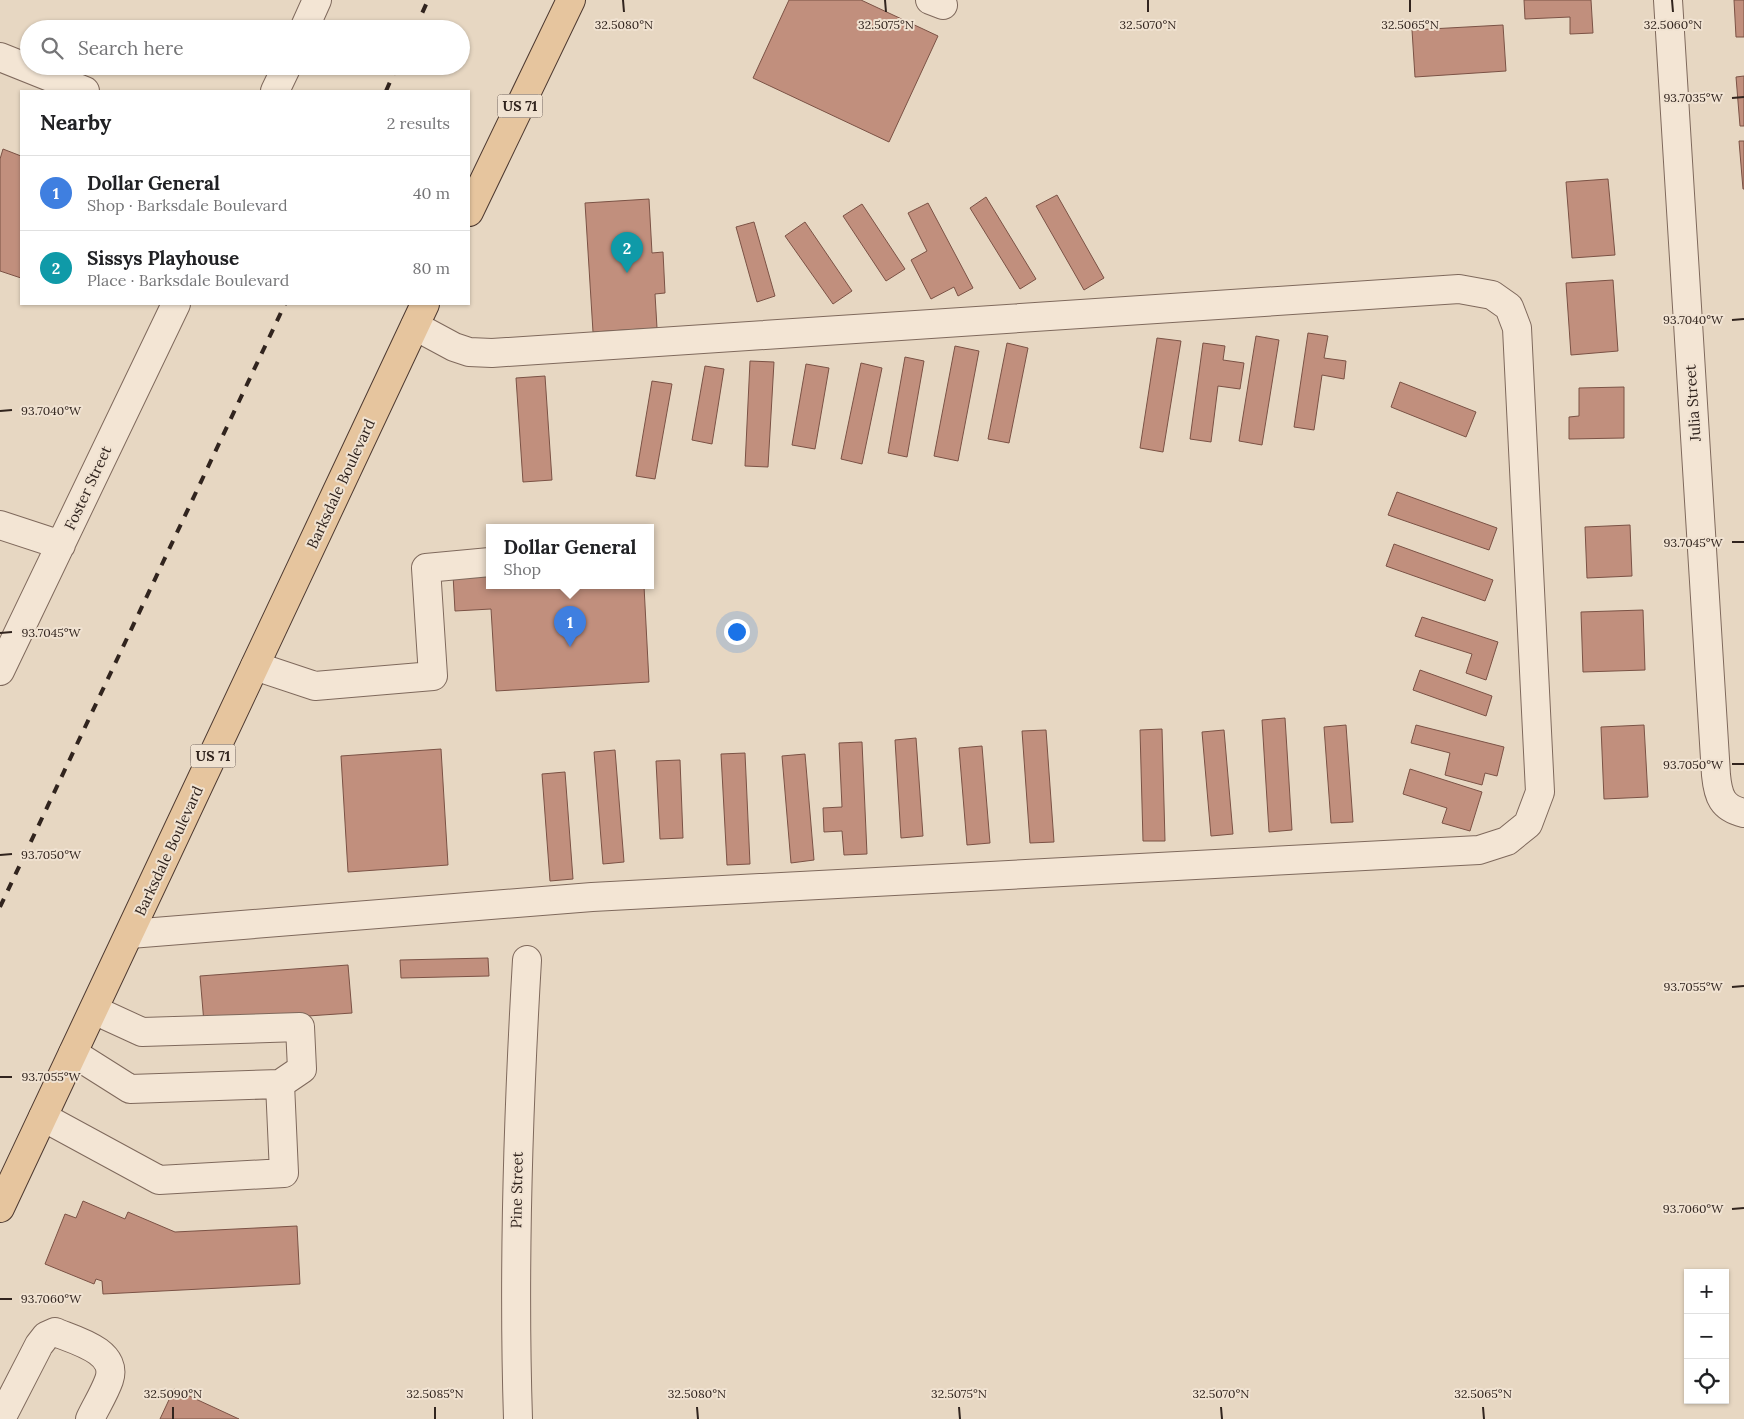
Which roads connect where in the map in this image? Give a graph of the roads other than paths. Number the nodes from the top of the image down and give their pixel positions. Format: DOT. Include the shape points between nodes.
graph roads {
  1 [pos="317,0"];
  2 [pos="571,0"];
  3 [pos="1668,0"];
  4 [pos="308,20"];
  5 [pos="0,57"];
  6 [pos="20,65"];
  7 [pos="45,75"];
  8 [pos="283,75"];
  9 [pos="82,90"];
  10 [pos="276,90"];
  11 [pos="470,210"];
  12 [pos="176,305"];
  13 [pos="420,315"];
  14 [pos="0,525"];
  15 [pos="61,545"];
  16 [pos="486,562"];
  17 [pos="255,666"];
  18 [pos="0,671"];
  19 [pos="1735,809"];
  20 [pos="130,934"];
  21 [pos="527,960"];
  22 [pos="94,1010"];
  23 [pos="73,1053"];
  24 [pos="280,1084"];
  25 [pos="43,1117"];
  26 [pos="0,1208"];
  27 [pos="1,1419"];
  28 [pos="90,1419"];
  29 [pos="518,1419"];
  1 -- 4 [label="street"];
  2 -- 11 [label="main road, US 71"];
  3 -- 19 [label="street, Julia Street" via="1716,774 1720,796"];
  5 -- 6 [label="street"];
  7 -- 9 [label="street"];
  8 -- 10 [label="street"];
  12 -- 15 [label="street, Foster Street"];
  13 -- 17 [label="main road, Barksdale Boulevard / US 71"];
  13 -- 20 [label="street" via="454,347 469,352 492,353 1459,288 1492,295 1509,307 1517,328 1540,792 1528,824 1507,841 1479,850 592,896"];
  14 -- 15 [label="street"];
  15 -- 18 [label="street, Foster Street"];
  16 -- 17 [label="street" via="426,568 433,676 315,686"];
  17 -- 20 [label="main road, Barksdale Boulevard / US 71"];
  20 -- 22 [label="main road, Barksdale Boulevard / US 71"];
  21 -- 29 [label="street, Pine Street" via="515,1282"];
  22 -- 23 [label="main road, Barksdale Boulevard / US 71"];
  22 -- 24 [label="street" via="142,1032 300,1027 302,1070"];
  23 -- 24 [label="street" via="130,1089"];
  23 -- 25 [label="main road, Barksdale Boulevard / US 71"];
  24 -- 25 [label="street" via="284,1174 158,1180"];
  25 -- 26 [label="main road, Barksdale Boulevard / US 71"];
  27 -- 28 [label="street" via="39,1345 46,1336 55,1332 100,1352 106,1358 109,1379"];
}
